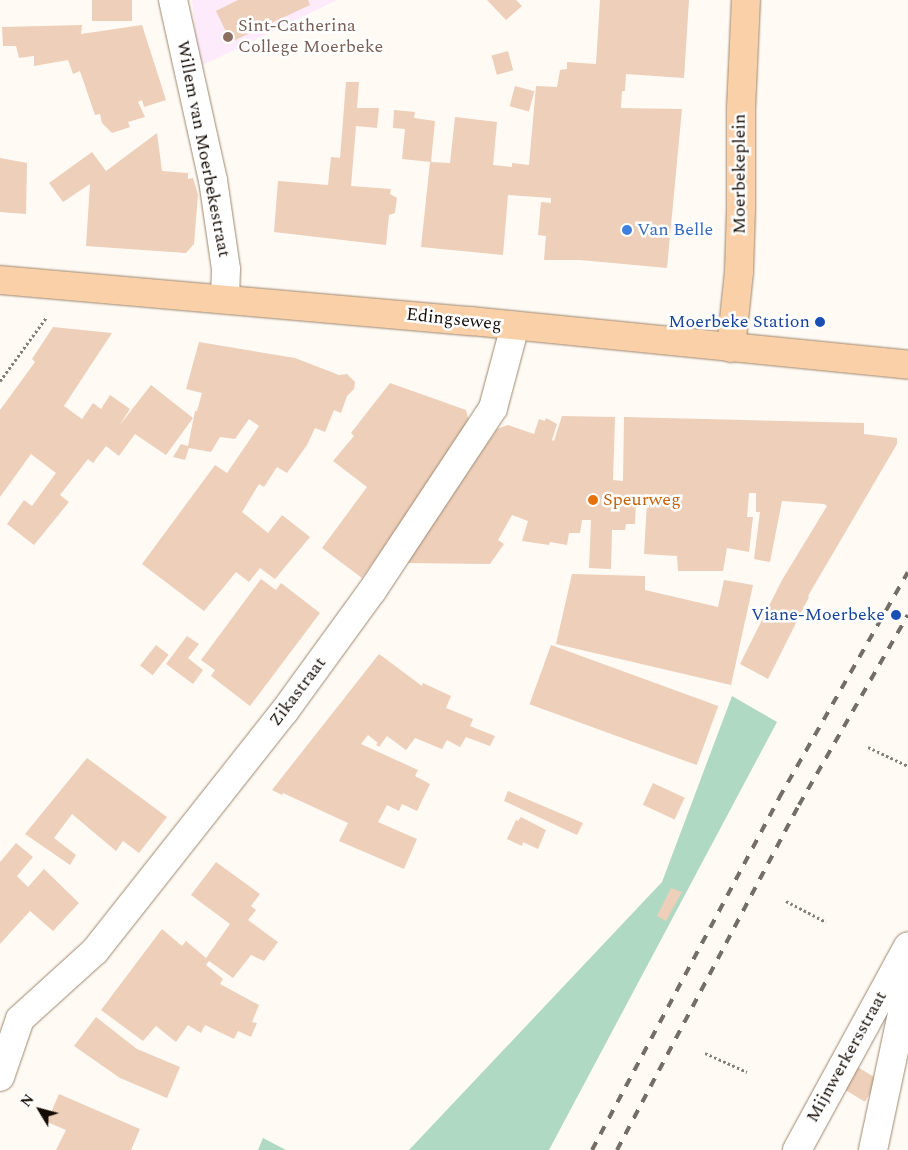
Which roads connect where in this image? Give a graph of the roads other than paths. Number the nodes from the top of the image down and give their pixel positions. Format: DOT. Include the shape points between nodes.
graph roads {
  1 [pos="173,0"];
  2 [pos="746,0"];
  3 [pos="0,280"];
  4 [pos="224,298"];
  5 [pos="515,326"];
  6 [pos="732,348"];
  7 [pos="908,365"];
  8 [pos="903,955"];
  9 [pos="10,1020"];
  10 [pos="0,1077"];
  11 [pos="797,1150"];
  12 [pos="872,1150"];
  1 -- 4 [label="street, Willem van Moerbekestraat" via="213,180 226,269"];
  2 -- 6 [label="main road, Moerbekeplein" via="740,109 739,272"];
  3 -- 4 [label="main road, Edingseweg"];
  4 -- 5 [label="main road, Edingseweg"];
  5 -- 6 [label="main road, Edingseweg"];
  5 -- 9 [label="street, Zikastraat" via="493,408 372,591 284,712 95,951"];
  6 -- 7 [label="main road, Edingseweg"];
  8 -- 11 [label="street, Mijnwerkersstraat"];
  8 -- 12 [label="street, Mijnwerkersstraat" via="906,995"];
  9 -- 10 [label="street, Zikastraat"];
}
